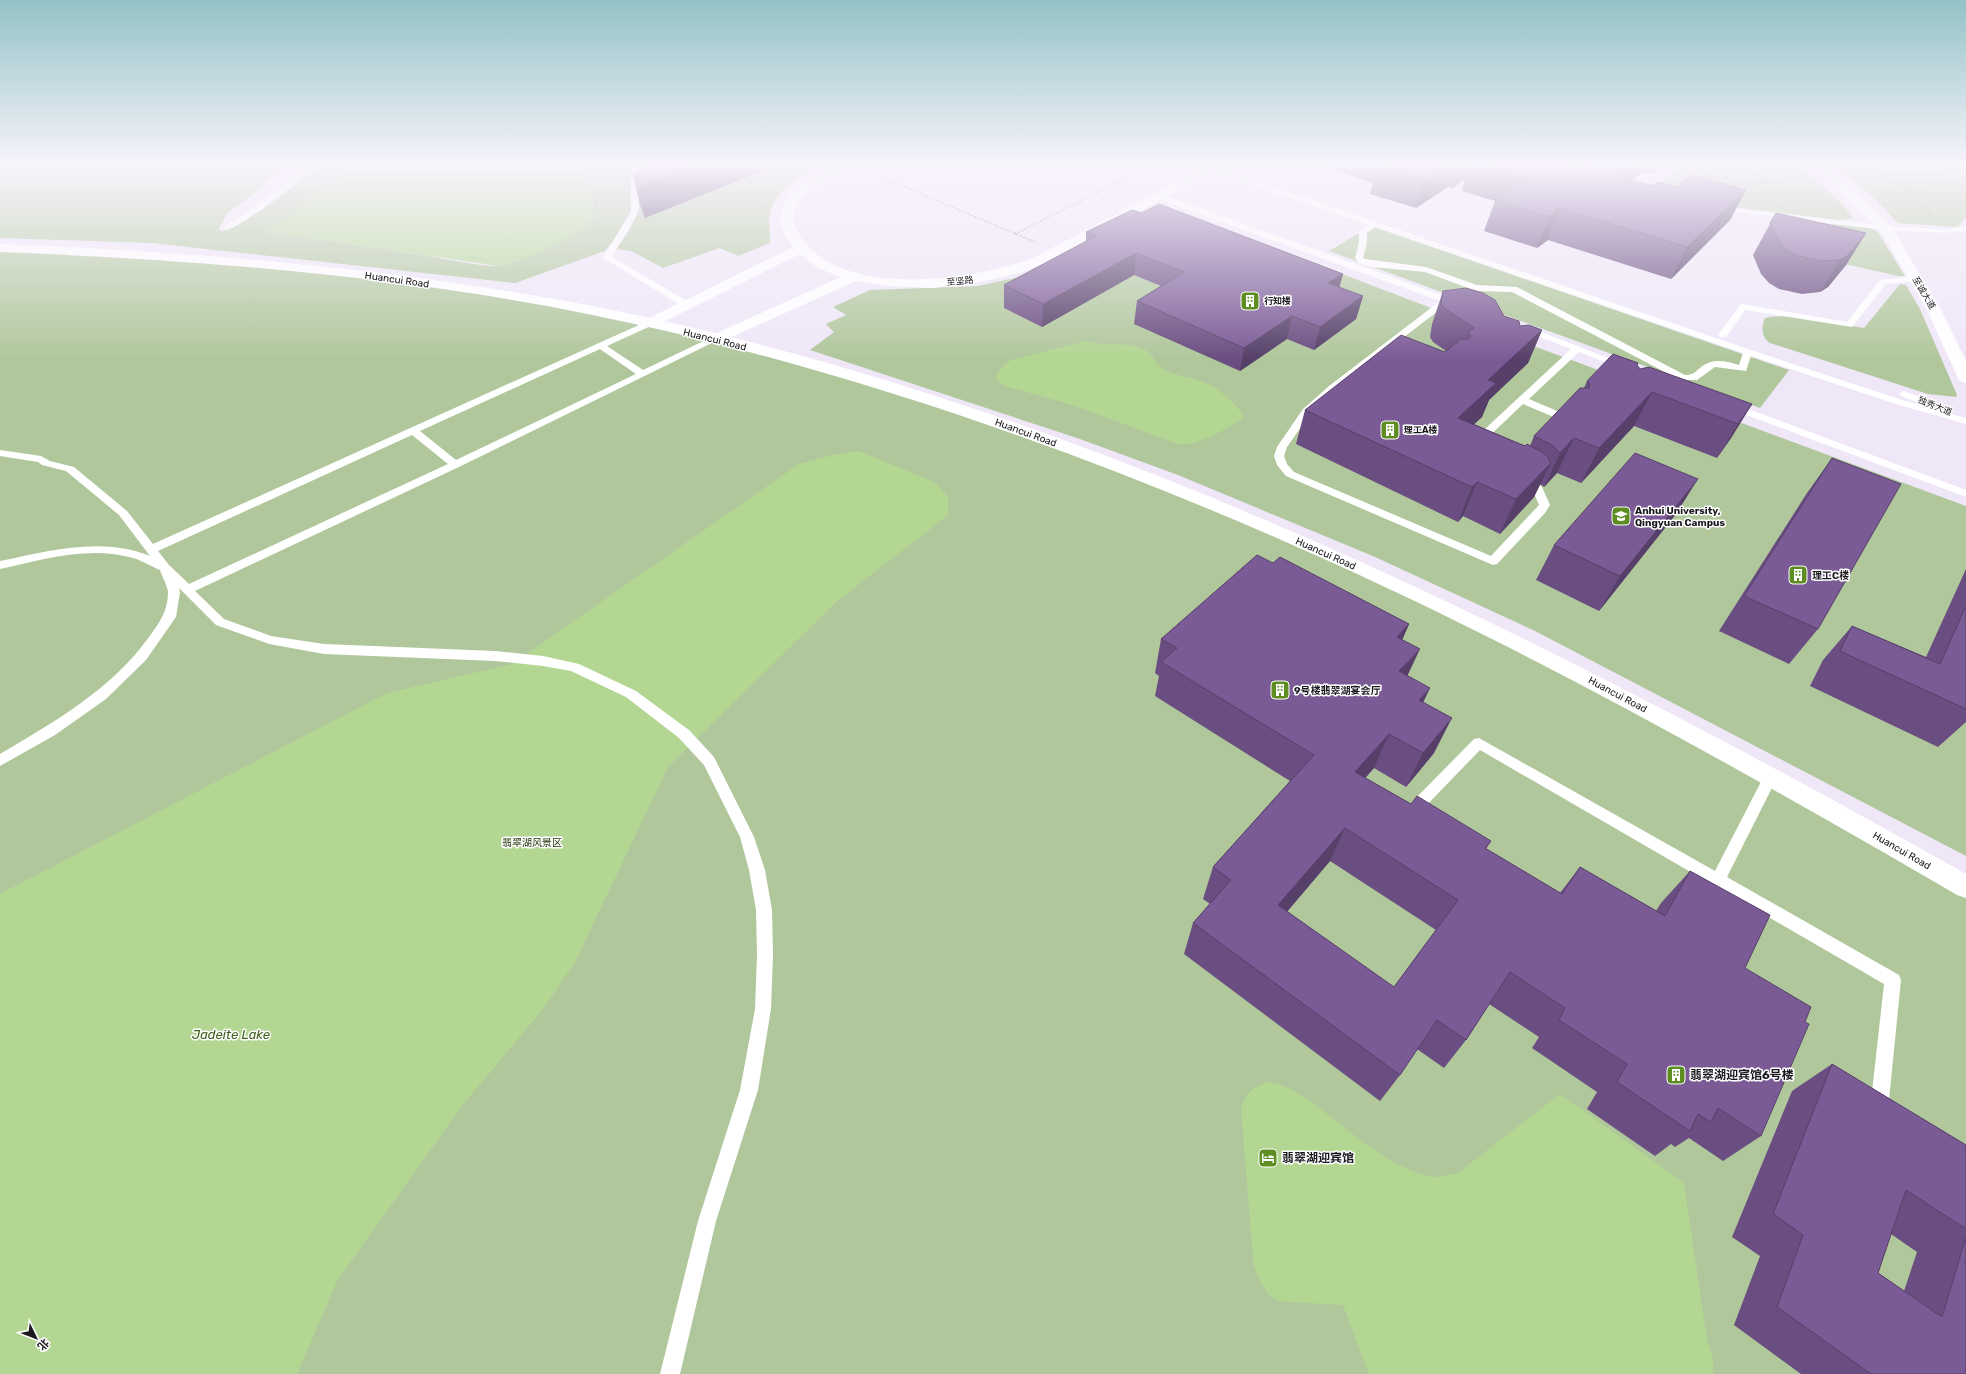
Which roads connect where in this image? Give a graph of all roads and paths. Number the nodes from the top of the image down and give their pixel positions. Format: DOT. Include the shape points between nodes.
graph roads {
  1 [pos="624,230"];
  2 [pos="791,230"];
  3 [pos="1006,230"];
  4 [pos="1023,230"];
  5 [pos="1097,230"];
  6 [pos="1253,230"];
  7 [pos="1366,230"];
  8 [pos="1392,230"];
  9 [pos="1886,230"];
  10 [pos="1927,230"];
  11 [pos="1954,230"];
  12 [pos="1945,231"];
  13 [pos="1015,234"];
  14 [pos="0,248"];
  15 [pos="801,248"];
  16 [pos="1057,251"];
  17 [pos="856,276"];
  18 [pos="1915,278"];
  19 [pos="1447,300"];
  20 [pos="687,305"];
  21 [pos="1468,308"];
  22 [pos="650,323"];
  23 [pos="1517,326"];
  24 [pos="1531,331"];
  25 [pos="1723,335"];
  26 [pos="715,339"];
  27 [pos="1522,341"];
  28 [pos="601,346"];
  29 [pos="1387,346"];
  30 [pos="1577,349"];
  31 [pos="1402,351"];
  32 [pos="1748,352"];
  33 [pos="1632,369"];
  34 [pos="642,374"];
  35 [pos="1966,378"];
  36 [pos="1904,394"];
  37 [pos="1522,400"];
  38 [pos="1721,402"];
  39 [pos="1567,419"];
  40 [pos="1966,420"];
  41 [pos="414,431"];
  42 [pos="0,453"];
  43 [pos="1475,455"];
  44 [pos="455,465"];
  45 [pos="1518,475"];
  46 [pos="1966,494"];
  47 [pos="152,549"];
  48 [pos="0,565"];
  49 [pos="165,568"];
  50 [pos="187,590"];
  51 [pos="0,761"];
  52 [pos="1771,776"];
  53 [pos="1417,806"];
  54 [pos="1718,880"];
  55 [pos="1966,887"];
  56 [pos="1890,1118"];
  57 [pos="670,1374"];
  1 -- 20 [label="lane" via="607,258"];
  2 -- 15 [label="street, 至坚路"];
  3 -- 13 [label="path"];
  4 -- 13 [label="path"];
  5 -- 16 [label="street, 至坚路"];
  6 -- 19 [label="lane"];
  7 -- 32 [label="lane" via="1363,232 1359,260 1377,265 1426,270 1476,288 1514,289 1683,378 1696,377 1711,364 1718,363 1743,369"];
  8 -- 32 [label="lane"];
  9 -- 18 [label="street, 至诚大道"];
  10 -- 12 [label="lane"];
  11 -- 12 [label="lane"];
  13 -- 16 [label="path"];
  14 -- 22 [label="street, Huancui Road" via="172,256 326,270 491,293"];
  15 -- 17 [label="street, 至坚路" via="818,263 842,274"];
  15 -- 20 [label="street"];
  16 -- 17 [label="street, 至坚路" via="1009,272 971,280 912,283"];
  17 -- 26 [label="street"];
  18 -- 25 [label="lane" via="1883,282 1849,325 1742,307"];
  18 -- 35 [label="street, 至诚大道" via="1934,310"];
  19 -- 21 [label="lane"];
  19 -- 29 [label="lane"];
  20 -- 22 [label="street"];
  22 -- 26 [label="street, Huancui Road"];
  22 -- 28 [label="lane"];
  23 -- 24 [label="lane"];
  24 -- 27 [label="lane"];
  24 -- 30 [label="lane"];
  26 -- 34 [label="lane"];
  26 -- 52 [label="street, Huancui Road" via="832,370 1003,423 1212,503 1460,614"];
  28 -- 34 [label="lane"];
  28 -- 41 [label="lane"];
  29 -- 31 [label="lane"];
  29 -- 45 [label="lane" via="1332,388 1307,412 1282,446 1279,456 1282,465 1290,474 1493,562 1545,504 1538,489"];
  30 -- 33 [label="lane"];
  30 -- 37 [label="lane"];
  32 -- 40 [label="lane" via="1899,402"];
  34 -- 44 [label="lane"];
  36 -- 40 [label="lane, 独秀大道"];
  37 -- 39 [label="lane"];
  37 -- 43 [label="lane" via="1475,445"];
  38 -- 46 [label="lane"];
  41 -- 44 [label="lane"];
  41 -- 47 [label="lane"];
  42 -- 47 [label="lane" via="41,459 46,463 70,468 123,513"];
  44 -- 50 [label="lane"];
  47 -- 49 [label="lane"];
  48 -- 49 [label="lane" via="68,552 102,550 126,552"];
  49 -- 50 [label="lane"];
  49 -- 51 [label="lane" via="174,592 170,618 142,657 101,696"];
  50 -- 57 [label="lane" via="220,622 269,640 324,649 495,656 574,667 631,694 684,734 709,761 747,837 757,870 764,910 763,1009 749,1090 707,1221"];
  52 -- 54 [label="lane"];
  52 -- 55 [label="street, Huancui Road"];
  53 -- 54 [label="lane" via="1479,743"];
  54 -- 56 [label="lane" via="1893,980 1878,1110"];
}
